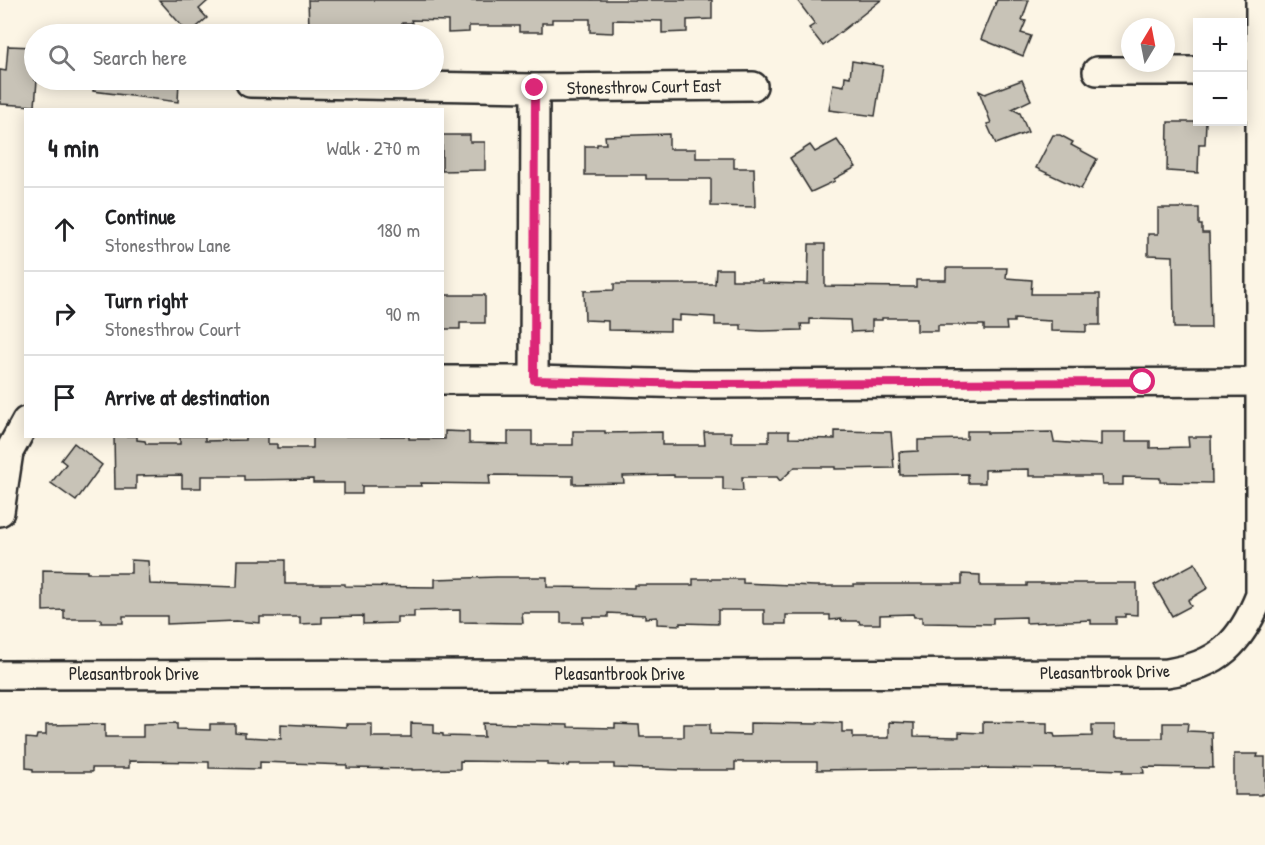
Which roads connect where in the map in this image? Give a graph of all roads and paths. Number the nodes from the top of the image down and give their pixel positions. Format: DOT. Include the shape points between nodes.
graph roads {
  1 [pos="1260,0"];
  2 [pos="1193,70"];
  3 [pos="1251,70"];
  4 [pos="1097,71"];
  5 [pos="444,86"];
  6 [pos="753,86"];
  7 [pos="535,88"];
  8 [pos="444,380"];
  9 [pos="534,380"];
  10 [pos="1261,382"];
  11 [pos="24,424"];
  12 [pos="0,512"];
  13 [pos="0,675"];
  1 -- 3 [label="street"];
  2 -- 4 [label="street"];
  3 -- 10 [label="street"];
  5 -- 7 [label="street, Stonesthrow Court East"];
  6 -- 7 [label="street, Stonesthrow Court East"];
  7 -- 9 [label="street"];
  8 -- 9 [label="street"];
  9 -- 10 [label="street" via="693,384"];
  10 -- 13 [label="street, Pleasantbrook Drive" via="1260,595 1232,645 1190,669 1167,673"];
  11 -- 12 [label="street" via="9,452"];
}
